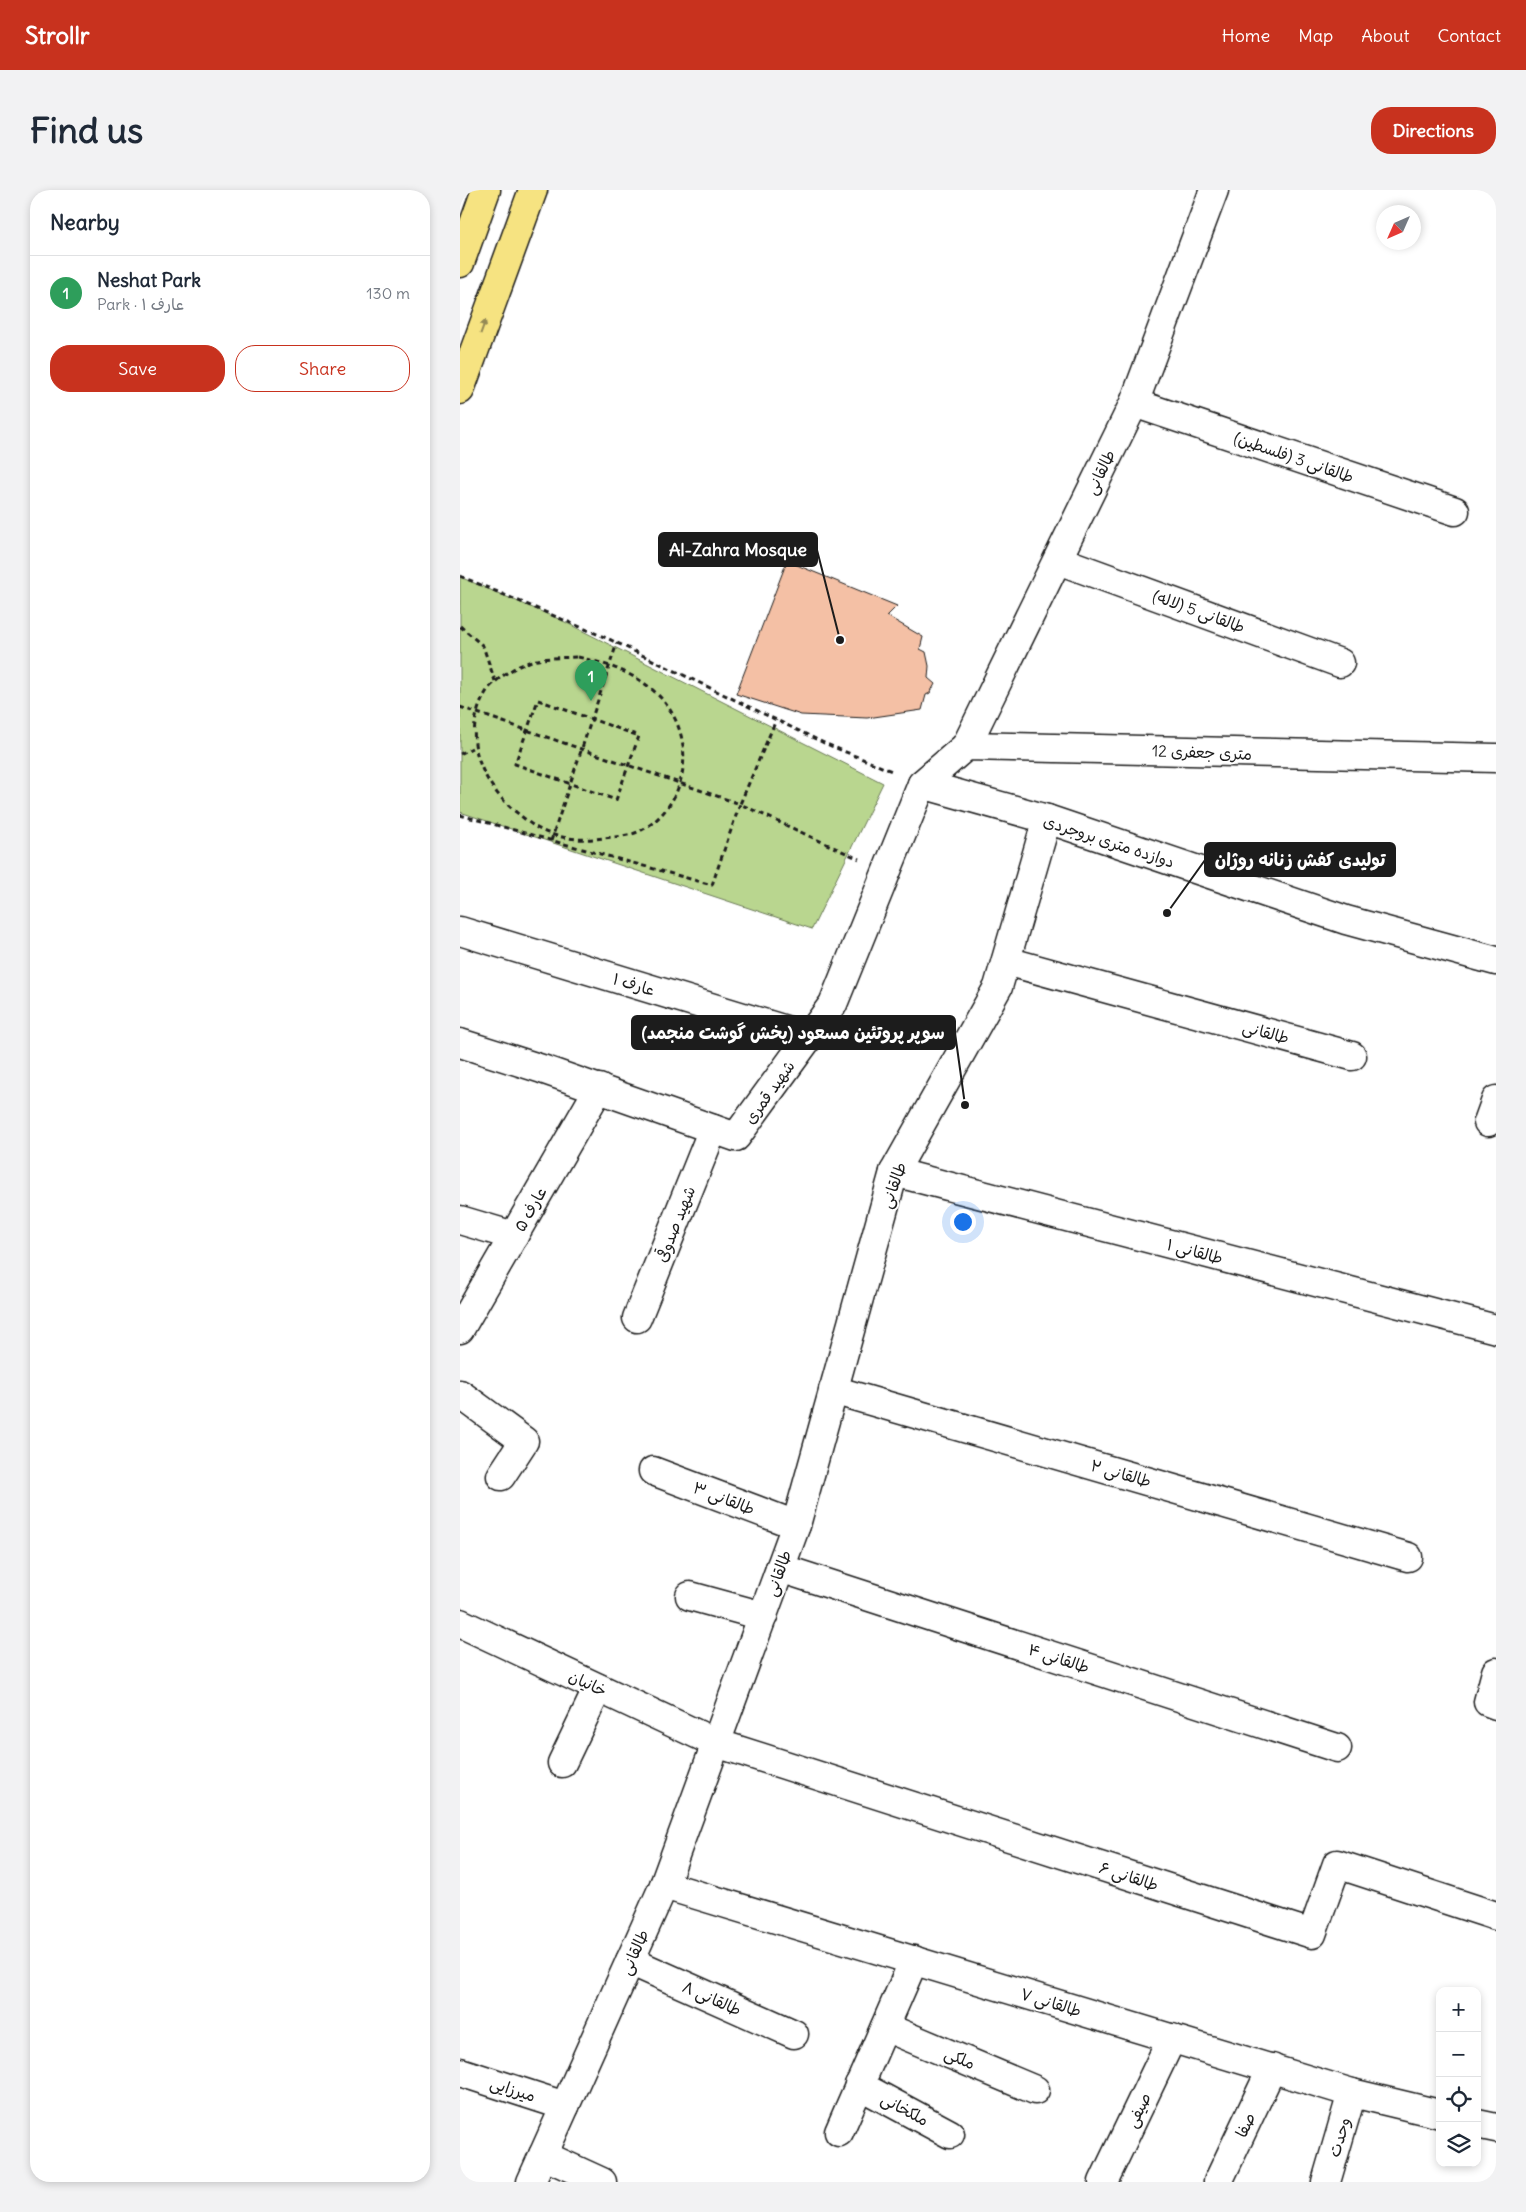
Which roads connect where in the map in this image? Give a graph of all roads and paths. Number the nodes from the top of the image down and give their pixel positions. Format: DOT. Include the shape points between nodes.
graph roads {
  1 [pos="486,190"];
  2 [pos="533,190"];
  3 [pos="1214,190"];
  4 [pos="460,262"];
  5 [pos="460,390"];
  6 [pos="1134,403"];
  7 [pos="1455,511"];
  8 [pos="1058,560"];
  9 [pos="460,576"];
  10 [pos="460,626"];
  11 [pos="617,643"];
  12 [pos="1340,663"];
  13 [pos="610,665"];
  14 [pos="495,681"];
  15 [pos="460,707"];
  16 [pos="473,713"];
  17 [pos="592,719"];
  18 [pos="776,720"];
  19 [pos="527,732"];
  20 [pos="966,746"];
  21 [pos="472,748"];
  22 [pos="582,750"];
  23 [pos="460,754"];
  24 [pos="1496,758"];
  25 [pos="628,766"];
  26 [pos="570,784"];
  27 [pos="681,784"];
  28 [pos="922,784"];
  29 [pos="740,804"];
  30 [pos="460,815"];
  31 [pos="1047,819"];
  32 [pos="553,835"];
  33 [pos="551,841"];
  34 [pos="887,872"];
  35 [pos="460,932"];
  36 [pos="1006,961"];
  37 [pos="1496,961"];
  38 [pos="809,1037"];
  39 [pos="460,1043"];
  40 [pos="1352,1056"];
  41 [pos="598,1088"];
  42 [pos="713,1129"];
  43 [pos="894,1172"];
  44 [pos="460,1220"];
  45 [pos="514,1236"];
  46 [pos="637,1318"];
  47 [pos="460,1329"];
  48 [pos="1496,1329"];
  49 [pos="833,1390"];
  50 [pos="460,1394"];
  51 [pos="653,1471"];
  52 [pos="501,1476"];
  53 [pos="796,1525"];
  54 [pos="1408,1557"];
  55 [pos="780,1568"];
  56 [pos="690,1596"];
  57 [pos="763,1616"];
  58 [pos="460,1624"];
  59 [pos="1496,1672"];
  60 [pos="598,1688"];
  61 [pos="1496,1705"];
  62 [pos="716,1743"];
  63 [pos="1337,1748"];
  64 [pos="562,1763"];
  65 [pos="664,1885"];
  66 [pos="1496,1916"];
  67 [pos="914,1960"];
  68 [pos="630,1961"];
  69 [pos="885,2027"];
  70 [pos="794,2034"];
  71 [pos="1172,2038"];
  72 [pos="1272,2068"];
  73 [pos="460,2072"];
  74 [pos="860,2085"];
  75 [pos="1036,2090"];
  76 [pos="1352,2093"];
  77 [pos="565,2106"];
  78 [pos="1436,2113"];
  79 [pos="1481,2125"];
  80 [pos="1496,2128"];
  81 [pos="839,2132"];
  82 [pos="950,2134"];
  83 [pos="543,2155"];
  84 [pos="531,2182"];
  85 [pos="602,2182"];
  86 [pos="1103,2182"];
  87 [pos="1218,2182"];
  88 [pos="1326,2182"];
  1 -- 4 [label="main road"];
  5 -- 2 [label="main road, one-way"];
  3 -- 6 [label="street, طالقانی"];
  6 -- 7 [label="street, طالقانی 3 (فلسطین)"];
  6 -- 8 [label="street, طالقانی"];
  8 -- 12 [label="street, طالقانی 5 (لاله)"];
  8 -- 20 [label="street, طالقانی"];
  9 -- 11 [label="path"];
  10 -- 14 [label="path" via="483,646"];
  11 -- 13 [label="path"];
  11 -- 18 [label="path"];
  13 -- 14 [label="path" via="578,657 550,658 529,662"];
  13 -- 17 [label="path"];
  13 -- 27 [label="path" via="644,684 661,698 670,711 684,749"];
  14 -- 16 [label="path"];
  15 -- 16 [label="path"];
  16 -- 19 [label="path"];
  16 -- 21 [label="path"];
  17 -- 19 [label="path" via="538,700"];
  17 -- 22 [label="path"];
  17 -- 25 [label="path" via="639,736"];
  18 -- 28 [label="path"];
  18 -- 29 [label="path"];
  19 -- 22 [label="path"];
  19 -- 26 [label="path" via="516,764"];
  20 -- 24 [label="street, 12 متری جعفری"];
  20 -- 28 [label="street"];
  21 -- 23 [label="path"];
  21 -- 32 [label="path" via="475,762 504,802 538,829"];
  22 -- 25 [label="path"];
  22 -- 26 [label="path"];
  25 -- 26 [label="path" via="616,800"];
  25 -- 27 [label="path"];
  26 -- 32 [label="path"];
  27 -- 29 [label="path"];
  27 -- 32 [label="path" via="662,815 638,832 593,840"];
  28 -- 31 [label="street, دوازده متری بروجردی"];
  28 -- 34 [label="street, شهید قمری"];
  29 -- 33 [label="path" via="712,885"];
  29 -- 34 [label="path"];
  30 -- 33 [label="path"];
  31 -- 36 [label="street, طالقانی"];
  31 -- 37 [label="street, دوازده متری بروجردی" via="1346,920"];
  32 -- 33 [label="path"];
  34 -- 38 [label="street, شهید قمری" via="833,1004"];
  35 -- 38 [label="street, عارف ۱"];
  36 -- 40 [label="street, طالقانی"];
  36 -- 43 [label="street, طالقانی" via="998,987"];
  38 -- 42 [label="street, شهید قمری" via="736,1137"];
  39 -- 41 [label="street, شهید قمری"];
  41 -- 42 [label="street, شهید قمری"];
  41 -- 45 [label="street, عارف ۵"];
  42 -- 46 [label="street, شهید صدوقی"];
  43 -- 48 [label="street, طالقانی ۱"];
  43 -- 49 [label="street, طالقانی"];
  44 -- 45 [label="street"];
  45 -- 47 [label="street, عارف ۵"];
  49 -- 53 [label="street, طالقانی"];
  49 -- 54 [label="street, طالقانی ۲"];
  50 -- 52 [label="street" via="524,1441"];
  51 -- 53 [label="street, طالقانی ۳"];
  53 -- 55 [label="street, طالقانی"];
  55 -- 57 [label="street, طالقانی"];
  55 -- 63 [label="street, طالقانی ۴"];
  56 -- 57 [label="street"];
  57 -- 62 [label="street, طالقانی"];
  58 -- 60 [label="street, خانیان"];
  59 -- 61 [label="street" via="1488,1702"];
  60 -- 62 [label="street, خانیان"];
  60 -- 64 [label="street"];
  62 -- 65 [label="street, طالقانی"];
  62 -- 66 [label="street, طالقانی ۶" via="1312,1934 1337,1864"];
  65 -- 67 [label="street, طالقانی ۷"];
  65 -- 68 [label="street, طالقانی"];
  67 -- 69 [label="street"];
  67 -- 71 [label="street, طالقانی ۷"];
  68 -- 70 [label="street, طالقانی ۸"];
  68 -- 77 [label="street, طالقانی"];
  69 -- 74 [label="street"];
  69 -- 75 [label="street, ملکی"];
  71 -- 72 [label="street, طالقانی ۷"];
  71 -- 86 [label="street, صیفی"];
  72 -- 76 [label="street, طالقانی ۷"];
  72 -- 87 [label="street, صفا"];
  73 -- 77 [label="street, میرزایی"];
  74 -- 81 [label="street"];
  74 -- 82 [label="street, ملکخانی"];
  76 -- 78 [label="street, طالقانی ۷"];
  76 -- 88 [label="street, وحدت"];
  77 -- 83 [label="street, طالقانی"];
  79 -- 80 [label="street"];
  83 -- 84 [label="street, طالقانی"];
  83 -- 85 [label="street"];
}
